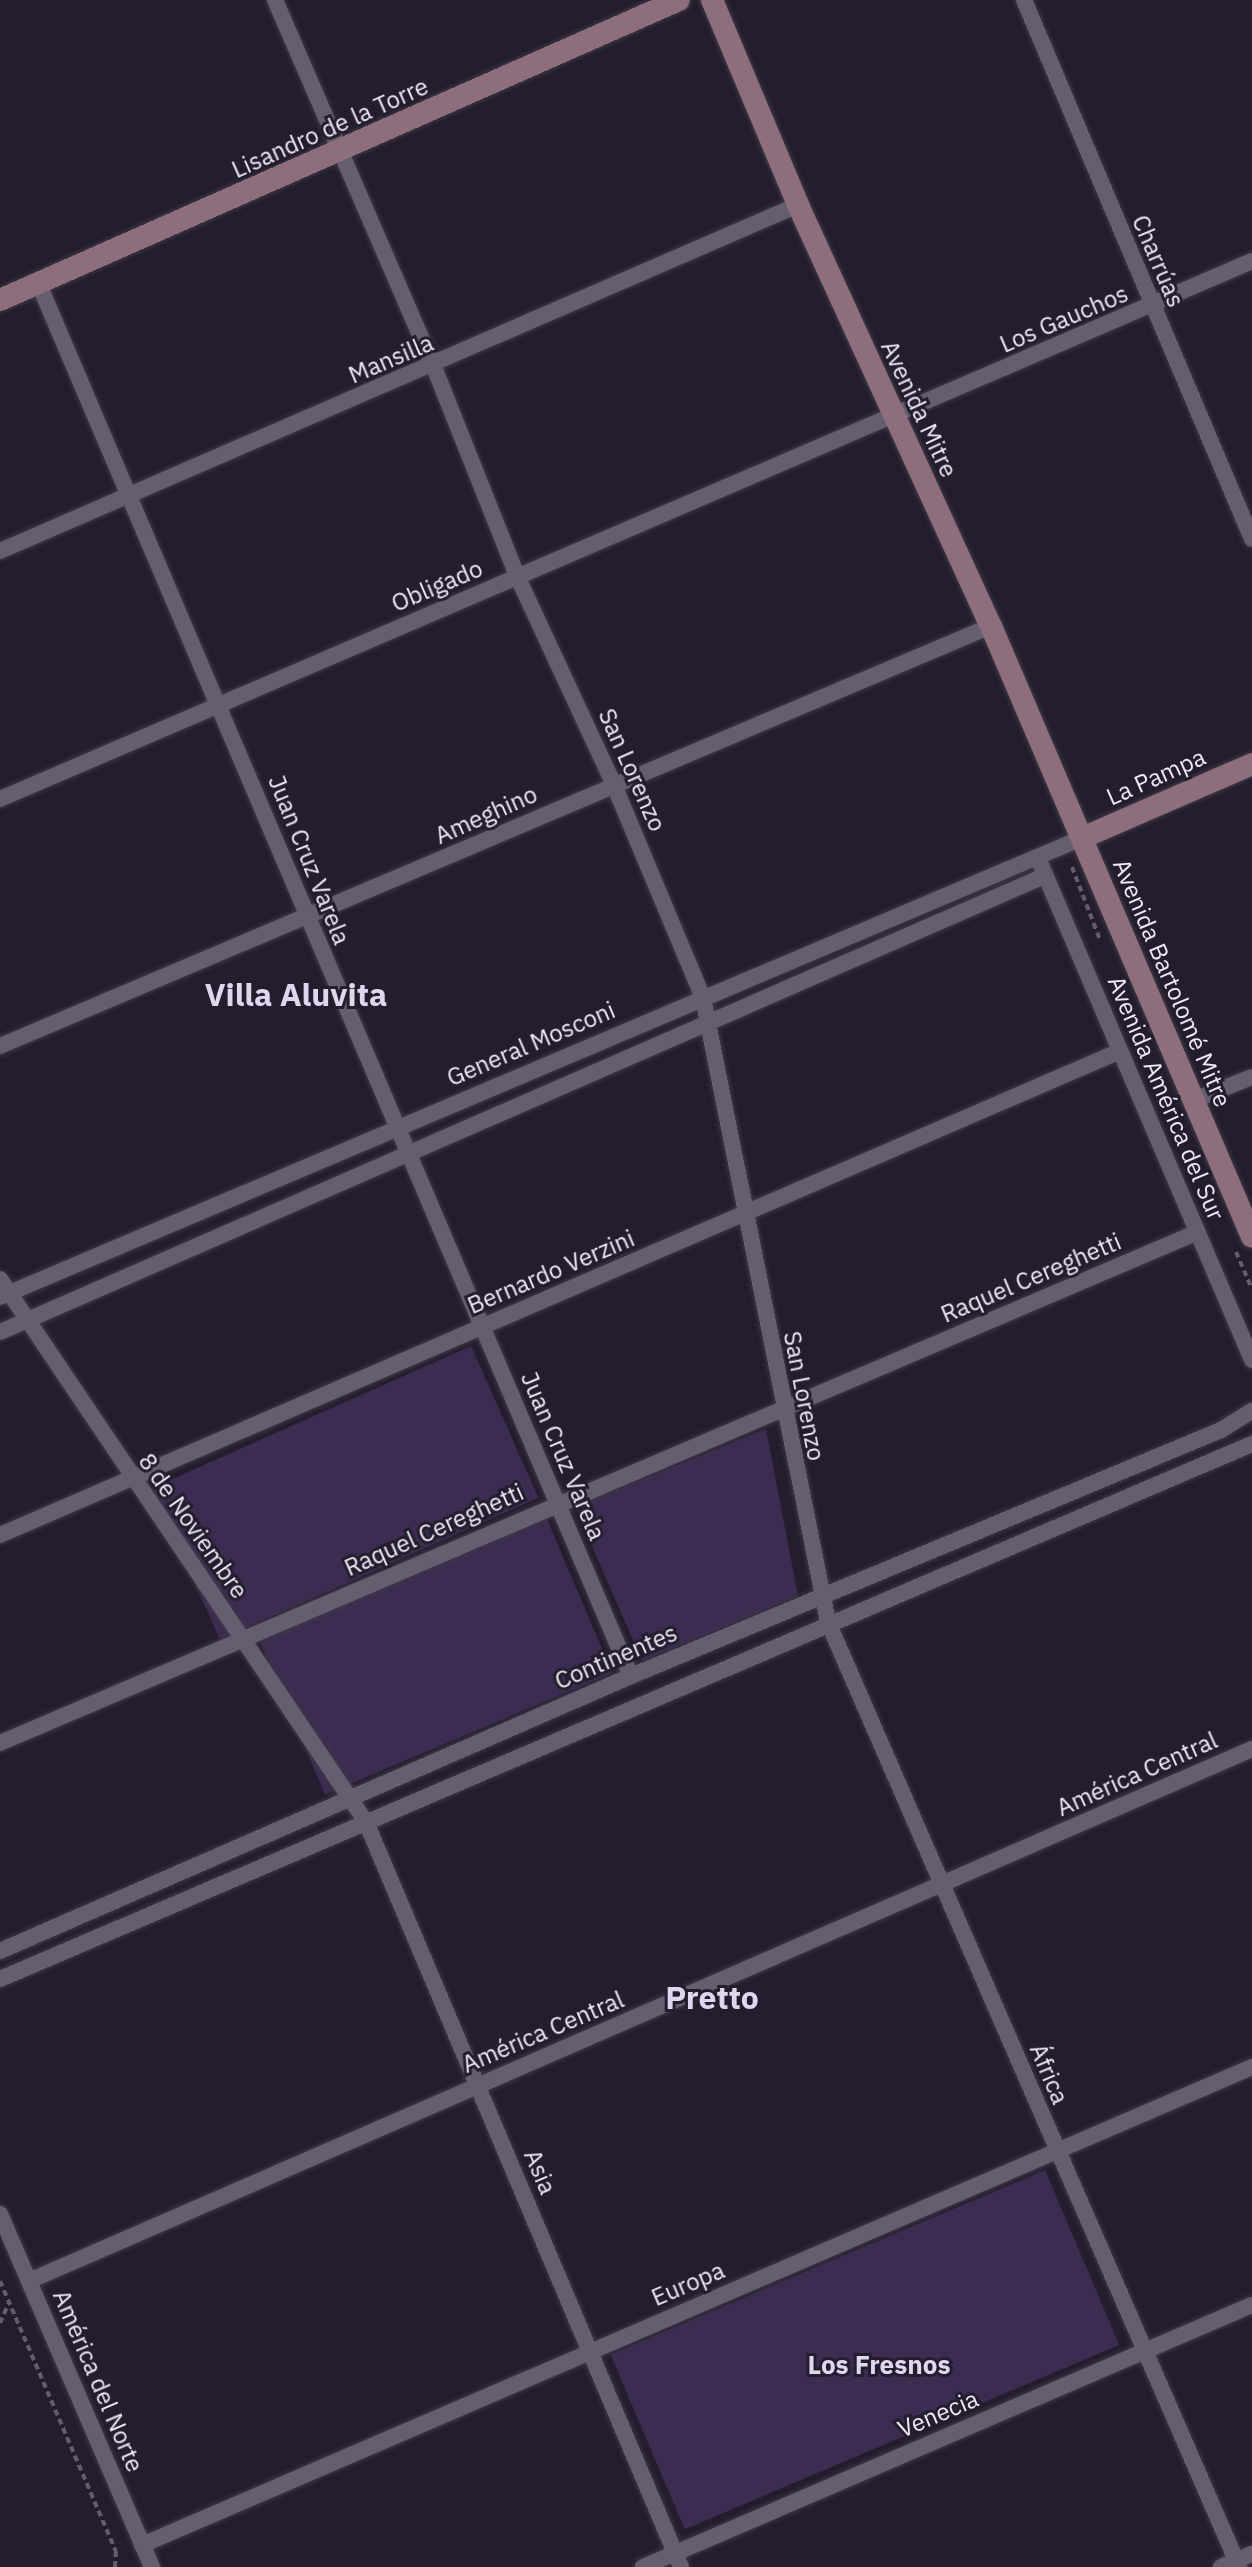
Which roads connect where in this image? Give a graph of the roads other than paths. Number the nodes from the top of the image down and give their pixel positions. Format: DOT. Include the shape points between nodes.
graph roads {
  1 [pos="275,0"];
  2 [pos="679,0"];
  3 [pos="712,0"];
  4 [pos="1024,0"];
  5 [pos="340,153"];
  6 [pos="798,205"];
  7 [pos="1252,261"];
  8 [pos="38,282"];
  9 [pos="0,299"];
  10 [pos="1152,308"];
  11 [pos="434,367"];
  12 [pos="893,416"];
  13 [pos="128,495"];
  14 [pos="1252,539"];
  15 [pos="0,551"];
  16 [pos="518,578"];
  17 [pos="991,626"];
  18 [pos="220,704"];
  19 [pos="1252,764"];
  20 [pos="614,785"];
  21 [pos="0,799"];
  22 [pos="1082,838"];
  23 [pos="1037,854"];
  24 [pos="1044,876"];
  25 [pos="307,919"];
  26 [pos="703,998"];
  27 [pos="711,1024"];
  28 [pos="0,1046"];
  29 [pos="1120,1051"];
  30 [pos="1252,1077"];
  31 [pos="1194,1100"];
  32 [pos="396,1127"];
  33 [pos="408,1156"];
  34 [pos="745,1216"];
  35 [pos="1198,1232"];
  36 [pos="1252,1237"];
  37 [pos="2,1291"];
  38 [pos="24,1322"];
  39 [pos="483,1328"];
  40 [pos="0,1332"];
  41 [pos="1252,1360"];
  42 [pos="1252,1411"];
  43 [pos="782,1412"];
  44 [pos="1252,1444"];
  45 [pos="130,1479"];
  46 [pos="556,1503"];
  47 [pos="0,1535"];
  48 [pos="819,1598"];
  49 [pos="828,1622"];
  50 [pos="243,1641"];
  51 [pos="631,1676"];
  52 [pos="0,1743"];
  53 [pos="1252,1749"];
  54 [pos="350,1799"];
  55 [pos="366,1822"];
  56 [pos="942,1886"];
  57 [pos="0,1951"];
  58 [pos="0,1979"];
  59 [pos="1252,2067"];
  60 [pos="478,2087"];
  61 [pos="1057,2152"];
  62 [pos="0,2214"];
  63 [pos="29,2281"];
  64 [pos="1252,2305"];
  65 [pos="590,2351"];
  66 [pos="1143,2351"];
  67 [pos="142,2545"];
  68 [pos="678,2560"];
  69 [pos="1237,2562"];
  70 [pos="152,2567"];
  71 [pos="643,2567"];
  1 -- 5 [label="street, San Lorenzo"];
  2 -- 5 [label="street, Lisandro de la Torre"];
  3 -- 6 [label="street, Avenida Mitre"];
  4 -- 10 [label="street, Charrúas"];
  5 -- 8 [label="street, Lisandro de la Torre"];
  5 -- 11 [label="street, San Lorenzo"];
  6 -- 11 [label="street, Mansilla"];
  6 -- 12 [label="street, Avenida Mitre"];
  7 -- 10 [label="street, Los Gauchos"];
  8 -- 9 [label="street, Lisandro de la Torre"];
  8 -- 13 [label="street, Juan Cruz Varela"];
  10 -- 12 [label="street, Los Gauchos"];
  10 -- 14 [label="street, Charrúas"];
  11 -- 13 [label="street, Mansilla"];
  11 -- 16 [label="street, San Lorenzo"];
  12 -- 16 [label="street, Obligado"];
  12 -- 17 [label="street, Avenida Mitre"];
  13 -- 15 [label="street, Mansilla"];
  13 -- 18 [label="street, Juan Cruz Varela"];
  16 -- 18 [label="street, Obligado"];
  16 -- 20 [label="street, San Lorenzo"];
  17 -- 20 [label="street, Ameghino"];
  17 -- 22 [label="street, Avenida Mitre"];
  18 -- 21 [label="street, Obligado"];
  18 -- 25 [label="street, Juan Cruz Varela"];
  19 -- 22 [label="street, La Pampa"];
  20 -- 25 [label="street, Ameghino"];
  20 -- 26 [label="street, San Lorenzo"];
  22 -- 23 [label="street, General Mosconi"];
  22 -- 31 [label="street, Avenida Bartolomé Mitre"];
  23 -- 24 [label="street, Avenida América del Sur"];
  23 -- 26 [label="street, General Mosconi"];
  24 -- 27 [label="street"];
  24 -- 29 [label="street, Avenida América del Sur"];
  25 -- 28 [label="street, Ameghino"];
  25 -- 32 [label="street, Juan Cruz Varela"];
  26 -- 27 [label="street, San Lorenzo"];
  26 -- 32 [label="street, General Mosconi"];
  27 -- 33 [label="street"];
  27 -- 34 [label="street, San Lorenzo"];
  29 -- 34 [label="street, Bernardo Verzini"];
  29 -- 35 [label="street, Avenida América del Sur"];
  30 -- 31 [label="street"];
  31 -- 36 [label="street, Avenida Bartolomé Mitre"];
  32 -- 33 [label="street, Juan Cruz Varela"];
  32 -- 37 [label="street, General Mosconi"];
  33 -- 38 [label="street"];
  33 -- 39 [label="street, Juan Cruz Varela"];
  34 -- 39 [label="street, Bernardo Verzini"];
  34 -- 43 [label="street, San Lorenzo"];
  35 -- 41 [label="street, Avenida América del Sur"];
  35 -- 43 [label="street, Raquel Cereghetti"];
  37 -- 38 [label="street, 8 de Noviembre"];
  38 -- 40 [label="street"];
  38 -- 45 [label="street, 8 de Noviembre"];
  39 -- 45 [label="street, Bernardo Verzini"];
  39 -- 46 [label="street, Juan Cruz Varela"];
  42 -- 48 [label="street, Continentes" via="1221,1430"];
  43 -- 46 [label="street, Raquel Cereghetti"];
  43 -- 48 [label="street, San Lorenzo"];
  44 -- 49 [label="street"];
  45 -- 47 [label="street, Bernardo Verzini"];
  45 -- 50 [label="street, 8 de Noviembre"];
  46 -- 50 [label="street, Raquel Cereghetti"];
  46 -- 51 [label="street, Juan Cruz Varela"];
  48 -- 49 [label="street, África"];
  48 -- 51 [label="street, Continentes"];
  49 -- 55 [label="street"];
  49 -- 56 [label="street, África"];
  50 -- 52 [label="street, Raquel Cereghetti"];
  50 -- 54 [label="street, 8 de Noviembre"];
  51 -- 54 [label="street, Continentes"];
  53 -- 56 [label="street, América Central"];
  54 -- 55 [label="street, Asia"];
  54 -- 57 [label="street, Continentes"];
  55 -- 58 [label="street"];
  55 -- 60 [label="street, Asia"];
  56 -- 60 [label="street, América Central"];
  56 -- 61 [label="street, África"];
  59 -- 61 [label="street, Europa"];
  60 -- 63 [label="street, América Central"];
  60 -- 65 [label="street, Asia"];
  61 -- 65 [label="street, Europa"];
  61 -- 66 [label="street, África"];
  62 -- 63 [label="street, América del Norte"];
  63 -- 67 [label="street, América del Norte"];
  64 -- 66 [label="street, Venecia"];
  65 -- 67 [label="street, Europa"];
  65 -- 68 [label="street, Asia"];
  66 -- 68 [label="street, Venecia"];
  66 -- 69 [label="street, África"];
  67 -- 70 [label="street, América del Norte"];
  68 -- 71 [label="street, Venecia"];
}
